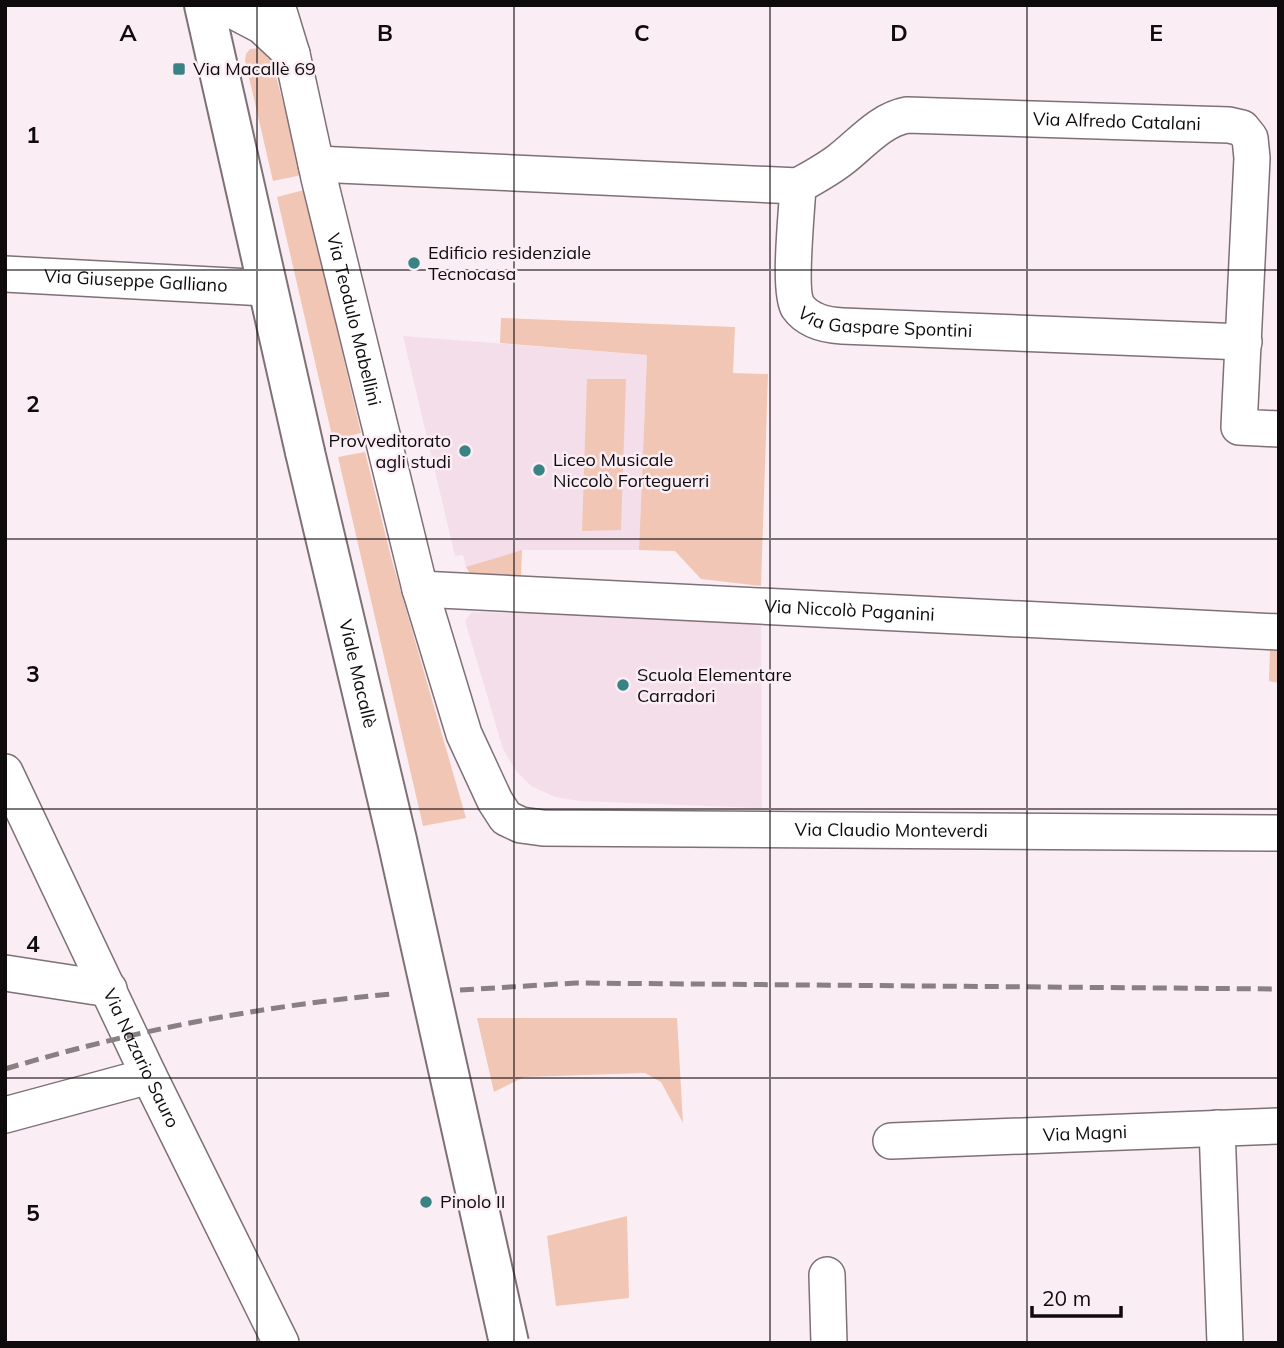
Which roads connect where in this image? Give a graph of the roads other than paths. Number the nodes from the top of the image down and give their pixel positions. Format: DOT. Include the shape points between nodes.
graph roads {
  1 [pos="204,5"];
  2 [pos="222,5"];
  3 [pos="270,16"];
  4 [pos="219,72"];
  5 [pos="316,164"];
  6 [pos="798,186"];
  7 [pos="5,274"];
  8 [pos="268,288"];
  9 [pos="1244,342"];
  10 [pos="1279,429"];
  11 [pos="420,589"];
  12 [pos="1279,632"];
  13 [pos="5,772"];
  14 [pos="506,818"];
  15 [pos="1279,833"];
  16 [pos="5,973"];
  17 [pos="109,989"];
  18 [pos="149,1076"];
  19 [pos="5,1115"];
  20 [pos="1279,1126"];
  21 [pos="1217,1128"];
  22 [pos="891,1141"];
  23 [pos="827,1276"];
  24 [pos="281,1343"];
  25 [pos="509,1343"];
  26 [pos="829,1343"];
  27 [pos="1225,1343"];
  1 -- 4 [label="main road, Viale Macallè"];
  2 -- 3 [label="street"];
  3 -- 4 [label="street" via="231,34"];
  3 -- 5 [label="street, Via Teodulo Mabellini" via="292,54"];
  4 -- 8 [label="main road, Viale Macallè"];
  5 -- 6 [label="street"];
  5 -- 11 [label="street, Via Teodulo Mabellini"];
  6 -- 9 [label="street, Via Gaspare Spontini" via="795,300 805,314 820,323"];
  6 -- 9 [label="street, Via Alfredo Catalani" via="836,163 882,125 907,115 1242,128 1250,138 1252,158"];
  7 -- 8 [label="street, Via Giuseppe Galliano"];
  8 -- 25 [label="main road, Viale Macallè, bridge"];
  9 -- 10 [label="street" via="1239,427"];
  11 -- 12 [label="street, Via Niccolò Paganini"];
  11 -- 14 [label="street, Via Teodulo Mabellini" via="464,734"];
  13 -- 17 [label="street, Via Nazario Sauro"];
  14 -- 15 [label="street, Via Claudio Monteverdi" via="543,828"];
  16 -- 17 [label="street"];
  17 -- 18 [label="street, Via Nazario Sauro"];
  18 -- 19 [label="street"];
  18 -- 24 [label="street, Via Nazario Sauro"];
  20 -- 21 [label="street, Via Magni"];
  21 -- 22 [label="street, Via Magni"];
  21 -- 27 [label="street"];
  23 -- 26 [label="street"];
}
